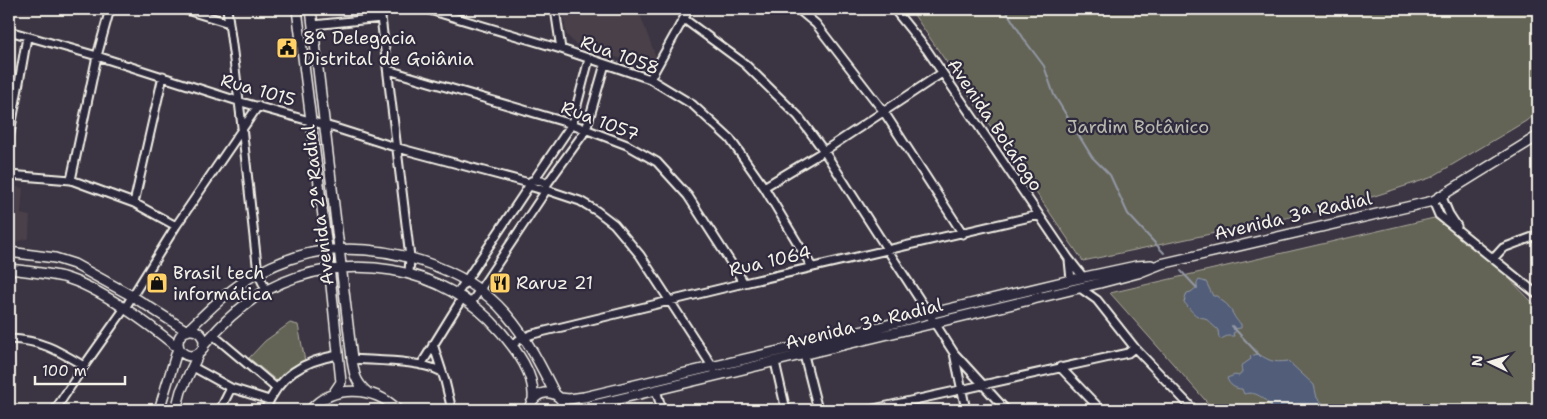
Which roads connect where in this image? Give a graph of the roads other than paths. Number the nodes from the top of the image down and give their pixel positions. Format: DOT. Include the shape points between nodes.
graph roads {
  1 [pos="110,9"];
  2 [pos="183,9"];
  3 [pos="227,9"];
  4 [pos="297,9"];
  5 [pos="311,9"];
  6 [pos="380,9"];
  7 [pos="426,9"];
  8 [pos="555,9"];
  9 [pos="689,9"];
  10 [pos="798,9"];
  11 [pos="894,9"];
  12 [pos="381,18"];
  13 [pos="684,19"];
  14 [pos="229,23"];
  15 [pos="313,26"];
  16 [pos="9,31"];
  17 [pos="27,36"];
  18 [pos="561,49"];
  19 [pos="97,56"];
  20 [pos="589,59"];
  21 [pos="605,64"];
  22 [pos="388,70"];
  23 [pos="942,73"];
  24 [pos="163,76"];
  25 [pos="650,79"];
  26 [pos="241,102"];
  27 [pos="258,106"];
  28 [pos="884,112"];
  29 [pos="312,121"];
  30 [pos="572,124"];
  31 [pos="324,125"];
  32 [pos="242,129"];
  33 [pos="586,130"];
  34 [pos="1538,136"];
  35 [pos="9,139"];
  36 [pos="398,148"];
  37 [pos="824,151"];
  38 [pos="9,175"];
  39 [pos="70,180"];
  40 [pos="531,183"];
  41 [pos="764,187"];
  42 [pos="546,189"];
  43 [pos="1437,198"];
  44 [pos="134,203"];
  45 [pos="1039,215"];
  46 [pos="176,226"];
  47 [pos="963,234"];
  48 [pos="1538,235"];
  49 [pos="327,250"];
  50 [pos="340,250"];
  51 [pos="886,250"];
  52 [pos="9,252"];
  53 [pos="410,257"];
  54 [pos="1069,260"];
  55 [pos="1493,260"];
  56 [pos="1161,264"];
  57 [pos="812,267"];
  58 [pos="342,268"];
  59 [pos="9,269"];
  60 [pos="329,269"];
  61 [pos="258,273"];
  62 [pos="409,273"];
  63 [pos="1084,278"];
  64 [pos="1071,280"];
  65 [pos="465,282"];
  66 [pos="744,282"];
  67 [pos="1100,283"];
  68 [pos="1080,288"];
  69 [pos="266,290"];
  70 [pos="480,291"];
  71 [pos="1538,295"];
  72 [pos="132,296"];
  73 [pos="460,296"];
  74 [pos="1097,300"];
  75 [pos="671,301"];
  76 [pos="471,303"];
  77 [pos="125,308"];
  78 [pos="928,314"];
  79 [pos="934,323"];
  80 [pos="872,329"];
  81 [pos="187,330"];
  82 [pos="213,335"];
  83 [pos="524,337"];
  84 [pos="9,339"];
  85 [pos="433,344"];
  86 [pos="204,345"];
  87 [pos="512,345"];
  88 [pos="178,348"];
  89 [pos="1134,348"];
  90 [pos="954,353"];
  91 [pos="198,355"];
  92 [pos="338,355"];
  93 [pos="804,355"];
  94 [pos="754,356"];
  95 [pos="352,359"];
  96 [pos="775,362"];
  97 [pos="421,365"];
  98 [pos="84,366"];
  99 [pos="713,366"];
  100 [pos="192,367"];
  101 [pos="1060,367"];
  102 [pos="442,372"];
  103 [pos="718,376"];
  104 [pos="983,385"];
  105 [pos="231,388"];
  106 [pos="276,388"];
  107 [pos="656,390"];
  108 [pos="961,390"];
  109 [pos="366,392"];
  110 [pos="333,394"];
  111 [pos="558,396"];
  112 [pos="269,400"];
  113 [pos="531,404"];
  114 [pos="889,408"];
  115 [pos="55,410"];
  116 [pos="159,410"];
  117 [pos="176,410"];
  118 [pos="220,410"];
  119 [pos="265,410"];
  120 [pos="310,410"];
  121 [pos="398,410"];
  122 [pos="452,410"];
  123 [pos="521,410"];
  124 [pos="565,410"];
  125 [pos="573,410"];
  126 [pos="662,410"];
  127 [pos="786,410"];
  128 [pos="818,410"];
  129 [pos="869,410"];
  130 [pos="966,410"];
  131 [pos="1006,410"];
  132 [pos="1100,410"];
  133 [pos="1194,410"];
  1 -- 19 [label="street"];
  2 -- 14 [label="street"];
  3 -- 14 [label="street"];
  4 -- 29 [label="main road, Avenida 2ª Radial"];
  5 -- 15 [label="main road, Avenida 2ª Radial"];
  6 -- 12 [label="street"];
  7 -- 18 [label="street, Rua 1058"];
  8 -- 18 [label="street"];
  9 -- 13 [label="street"];
  10 -- 28 [label="street" via="816,24"];
  11 -- 23 [label="street, Avenida Botafogo"];
  12 -- 15 [label="street"];
  12 -- 22 [label="street"];
  13 -- 25 [label="street"];
  13 -- 37 [label="street" via="745,64 798,116"];
  14 -- 26 [label="street"];
  15 -- 31 [label="main road, Avenida 2ª Radial"];
  16 -- 17 [label="street, Rua 1015"];
  17 -- 19 [label="street, Rua 1015"];
  17 -- 35 [label="street"];
  18 -- 20 [label="street, Rua 1058"];
  19 -- 24 [label="street, Rua 1015"];
  19 -- 39 [label="street"];
  20 -- 21 [label="street, Rua 1058"];
  20 -- 30 [label="street"];
  21 -- 25 [label="street, Rua 1058"];
  21 -- 33 [label="street"];
  22 -- 30 [label="street, Rua 1057"];
  22 -- 36 [label="street"];
  23 -- 28 [label="street"];
  23 -- 45 [label="street, Avenida Botafogo"];
  24 -- 26 [label="street, Rua 1015"];
  24 -- 44 [label="street"];
  25 -- 41 [label="street, Rua 1058" via="693,105 730,139"];
  26 -- 27 [label="street, Rua 1015"];
  26 -- 32 [label="street"];
  27 -- 29 [label="street, Rua 1015"];
  27 -- 32 [label="street"];
  28 -- 37 [label="street"];
  28 -- 47 [label="street"];
  29 -- 31 [label="street, Rua 1015"];
  29 -- 49 [label="main road, Avenida 2ª Radial"];
  30 -- 33 [label="street, Rua 1057"];
  30 -- 40 [label="street"];
  31 -- 36 [label="street, Rua 1015"];
  31 -- 50 [label="main road, Avenida 2ª Radial"];
  32 -- 46 [label="street"];
  32 -- 61 [label="street"];
  33 -- 42 [label="street"];
  33 -- 66 [label="street, Rua 1057" via="627,145 657,162 688,196"];
  34 -- 43 [label="main road, Avenida 3ª Radial"];
  36 -- 40 [label="street, Rua 1015"];
  36 -- 53 [label="street"];
  37 -- 41 [label="street"];
  37 -- 51 [label="street"];
  38 -- 39 [label="street"];
  39 -- 44 [label="street"];
  40 -- 42 [label="street, Rua 1015" via="542,181"];
  40 -- 65 [label="street"];
  41 -- 57 [label="street, Rua 1058"];
  42 -- 70 [label="street"];
  42 -- 75 [label="street" via="580,201 614,224"];
  43 -- 55 [label="street" via="1439,215"];
  43 -- 56 [label="main road, Avenida 3ª Radial"];
  44 -- 46 [label="street"];
  45 -- 47 [label="street, Rua 1064"];
  45 -- 54 [label="street, Avenida Botafogo"];
  46 -- 72 [label="street"];
  47 -- 51 [label="street, Rua 1064"];
  48 -- 55 [label="street" via="1503,248"];
  49 -- 50 [label="main road"];
  49 -- 60 [label="main road, Avenida 2ª Radial"];
  49 -- 61 [label="main road" via="281,262"];
  50 -- 53 [label="main road"];
  50 -- 58 [label="main road, Avenida 2ª Radial"];
  51 -- 57 [label="street, Rua 1064"];
  51 -- 78 [label="street"];
  52 -- 72 [label="main road" via="74,264"];
  53 -- 62 [label="street"];
  53 -- 65 [label="main road" via="447,271"];
  54 -- 63 [label="street, Avenida Botafogo"];
  54 -- 64 [label="street, Avenida Botafogo"];
  55 -- 71 [label="street"];
  56 -- 63 [label="main road, Avenida 3ª Radial" via="1136,266"];
  56 -- 67 [label="main road, Avenida 3ª Radial"];
  57 -- 66 [label="street, Rua 1064"];
  58 -- 60 [label="main road"];
  58 -- 62 [label="main road"];
  58 -- 95 [label="main road, Avenida 2ª Radial"];
  59 -- 77 [label="main road" via="64,278 90,288"];
  60 -- 69 [label="main road"];
  60 -- 92 [label="main road, Avenida 2ª Radial"];
  61 -- 69 [label="street"];
  61 -- 81 [label="main road" via="228,292"];
  62 -- 73 [label="main road"];
  63 -- 64 [label="main road, Avenida 3ª Radial"];
  64 -- 78 [label="main road, Avenida 3ª Radial"];
  65 -- 70 [label="main road"];
  65 -- 73 [label="street"];
  66 -- 75 [label="street, Rua 1064"];
  67 -- 68 [label="main road, Avenida 3ª Radial"];
  67 -- 74 [label="street"];
  68 -- 74 [label="street"];
  68 -- 79 [label="main road, Avenida 3ª Radial"];
  69 -- 82 [label="main road" via="239,309"];
  70 -- 76 [label="street"];
  70 -- 83 [label="main road" via="504,312"];
  72 -- 77 [label="street"];
  72 -- 81 [label="main road"];
  73 -- 76 [label="main road"];
  73 -- 85 [label="street"];
  74 -- 89 [label="street"];
  75 -- 83 [label="street, Rua 1064"];
  75 -- 99 [label="street"];
  76 -- 87 [label="main road"];
  77 -- 88 [label="main road"];
  77 -- 98 [label="street"];
  78 -- 79 [label="street"];
  78 -- 80 [label="main road, Avenida 3ª Radial"];
  79 -- 90 [label="street"];
  79 -- 93 [label="main road, Avenida 3ª Radial"];
  80 -- 93 [label="main road" via="807,348"];
  80 -- 94 [label="main road, Avenida 3ª Radial"];
  81 -- 86 [label="main road" via="200,333"];
  81 -- 88 [label="main road" via="178,339"];
  82 -- 86 [label="main road"];
  82 -- 106 [label="street"];
  83 -- 87 [label="street, Rua 1064"];
  83 -- 111 [label="main road"];
  84 -- 98 [label="street" via="50,346"];
  85 -- 97 [label="street"];
  85 -- 102 [label="street"];
  86 -- 91 [label="main road"];
  87 -- 113 [label="main road" via="533,387"];
  88 -- 91 [label="main road" via="187,356"];
  88 -- 116 [label="main road"];
  89 -- 101 [label="street" via="1128,353"];
  89 -- 133 [label="street"];
  90 -- 104 [label="street"];
  90 -- 108 [label="street"];
  91 -- 100 [label="main road"];
  92 -- 106 [label="street" via="305,364"];
  92 -- 110 [label="main road, Avenida 2ª Radial" via="340,382"];
  93 -- 96 [label="main road, Avenida 3ª Radial"];
  93 -- 128 [label="street"];
  94 -- 96 [label="main road" via="770,356"];
  94 -- 99 [label="main road, Avenida 3ª Radial"];
  95 -- 97 [label="street"];
  95 -- 109 [label="main road, Avenida 2ª Radial" via="355,379"];
  96 -- 103 [label="main road, Avenida 3ª Radial"];
  96 -- 127 [label="street"];
  97 -- 102 [label="street"];
  98 -- 115 [label="street"];
  99 -- 103 [label="street"];
  99 -- 111 [label="main road, Avenida 3ª Radial" via="584,397 569,399"];
  100 -- 105 [label="street"];
  100 -- 117 [label="main road"];
  101 -- 104 [label="street"];
  101 -- 132 [label="street"];
  102 -- 122 [label="street"];
  103 -- 107 [label="main road, Avenida 3ª Radial"];
  104 -- 108 [label="street"];
  104 -- 131 [label="street"];
  105 -- 112 [label="street"];
  105 -- 118 [label="street"];
  106 -- 112 [label="street"];
  107 -- 125 [label="main road, Avenida 3ª Radial"];
  107 -- 126 [label="street"];
  108 -- 114 [label="street"];
  108 -- 130 [label="street"];
  109 -- 110 [label="main road" via="350,390"];
  109 -- 121 [label="main road" via="383,398"];
  110 -- 120 [label="main road"];
  111 -- 113 [label="main road, Avenida 3ª Radial" via="543,393"];
  111 -- 124 [label="main road"];
  112 -- 119 [label="street"];
  113 -- 123 [label="main road"];
  114 -- 129 [label="street"];
}
